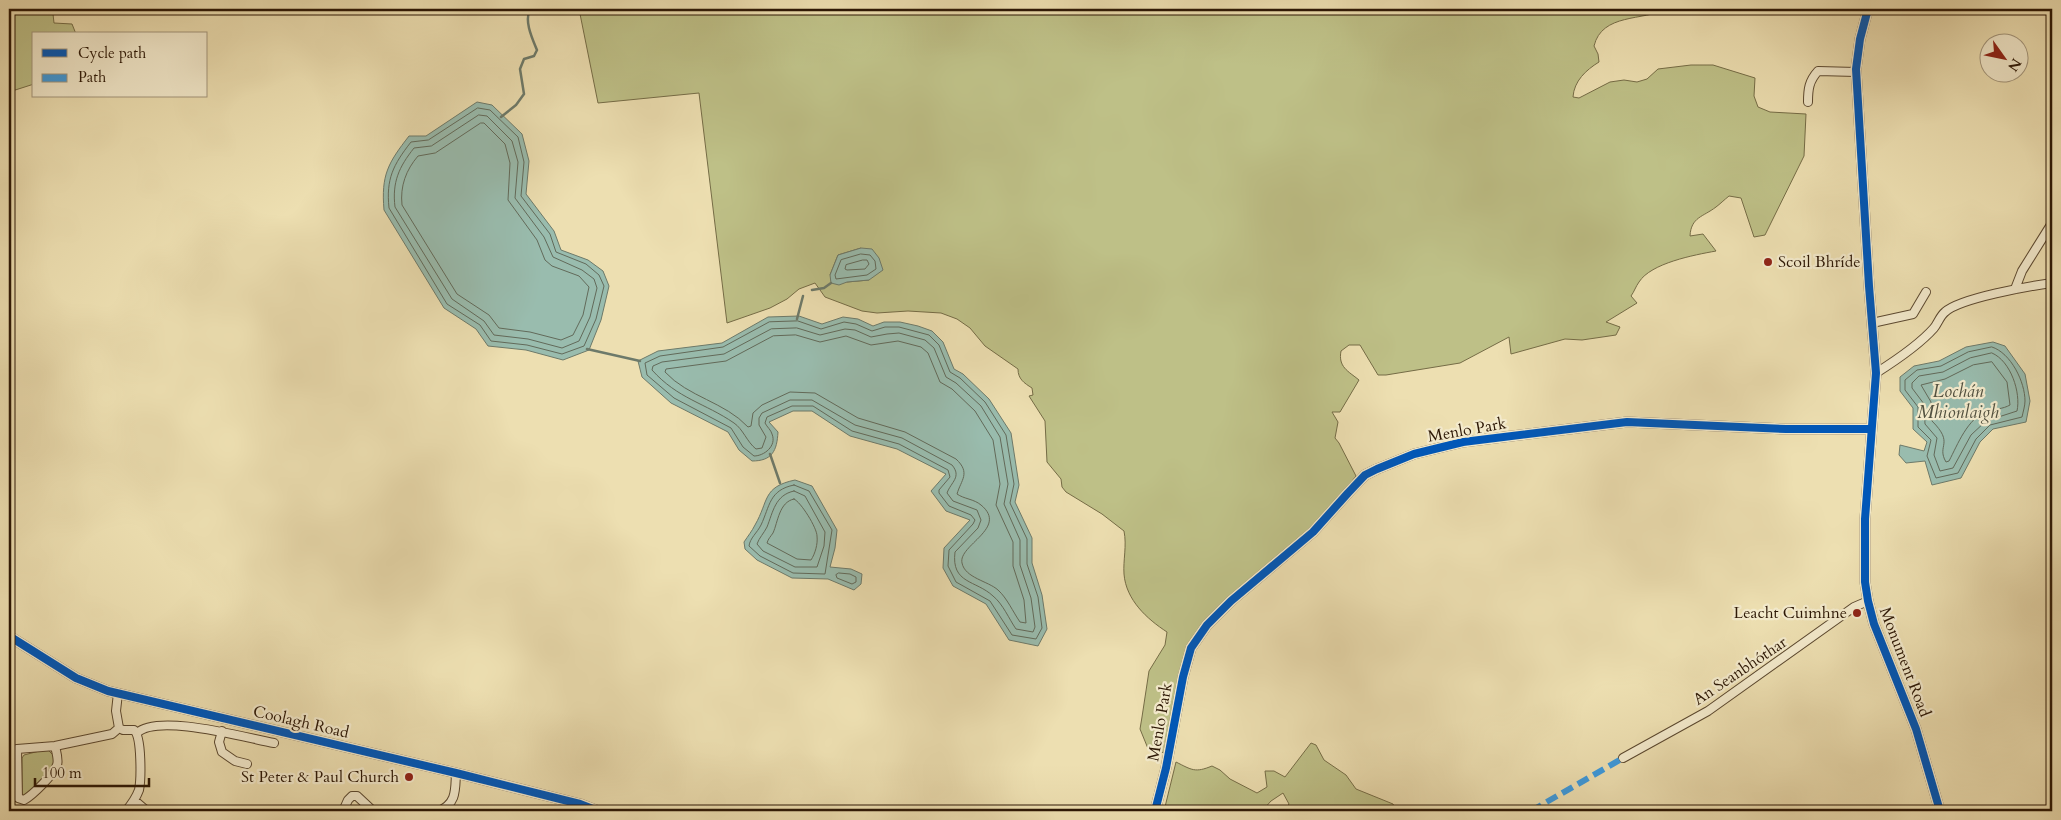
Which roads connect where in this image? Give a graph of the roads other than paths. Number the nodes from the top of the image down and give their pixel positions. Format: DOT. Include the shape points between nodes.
graph roads {
  1 [pos="1868,9"];
  2 [pos="1856,72"];
  3 [pos="1808,102"];
  4 [pos="2052,223"];
  5 [pos="2052,283"];
  6 [pos="2014,289"];
  7 [pos="1926,292"];
  8 [pos="1872,323"];
  9 [pos="1876,373"];
  10 [pos="1872,430"];
  11 [pos="1868,601"];
  12 [pos="9,636"];
  13 [pos="118,693"];
  14 [pos="119,728"];
  15 [pos="222,731"];
  16 [pos="137,733"];
  17 [pos="274,743"];
  18 [pos="55,746"];
  19 [pos="1624,758"];
  20 [pos="247,764"];
  21 [pos="456,773"];
  22 [pos="134,800"];
  23 [pos="126,811"];
  24 [pos="146,811"];
  25 [pos="343,811"];
  26 [pos="373,811"];
  27 [pos="439,811"];
  28 [pos="598,811"];
  29 [pos="1155,811"];
  30 [pos="1940,811"];
  1 -- 2 [label="street, Monument Road"];
  2 -- 3 [label="street" via="1818,71 1808,87"];
  2 -- 8 [label="street, Monument Road"];
  4 -- 6 [label="street"];
  5 -- 6 [label="street"];
  6 -- 9 [label="street" via="1954,305 1920,341"];
  7 -- 8 [label="street" via="1913,314"];
  8 -- 9 [label="street, Monument Road"];
  9 -- 10 [label="street, Monument Road"];
  10 -- 11 [label="street, Monument Road" via="1865,519"];
  10 -- 29 [label="street, Menlo Park" via="1627,422 1463,442 1414,454 1365,475 1313,532 1207,624 1191,648"];
  11 -- 19 [label="street, An Seanbhóthar" via="1854,607 1708,711"];
  11 -- 30 [label="street, Monument Road" via="1916,729"];
  12 -- 13 [label="street, Coolagh Road" via="76,678"];
  13 -- 14 [label="street" via="116,711"];
  13 -- 21 [label="street, Coolagh Road"];
  14 -- 16 [label="street"];
  14 -- 18 [label="street" via="112,734"];
  15 -- 16 [label="street" via="166,725 144,728"];
  15 -- 17 [label="street"];
  15 -- 20 [label="street" via="219,742 222,752"];
  16 -- 22 [label="street" via="140,770 139,790"];
  18 -- 18 [label="street" via="58,763 55,769 30,796 24,800 18,798 17,750"];
  21 -- 27 [label="street" via="454,798 450,805"];
  21 -- 28 [label="street, Coolagh Road"];
  22 -- 23 [label="street"];
  22 -- 24 [label="street"];
  25 -- 26 [label="street" via="352,796"];
}
